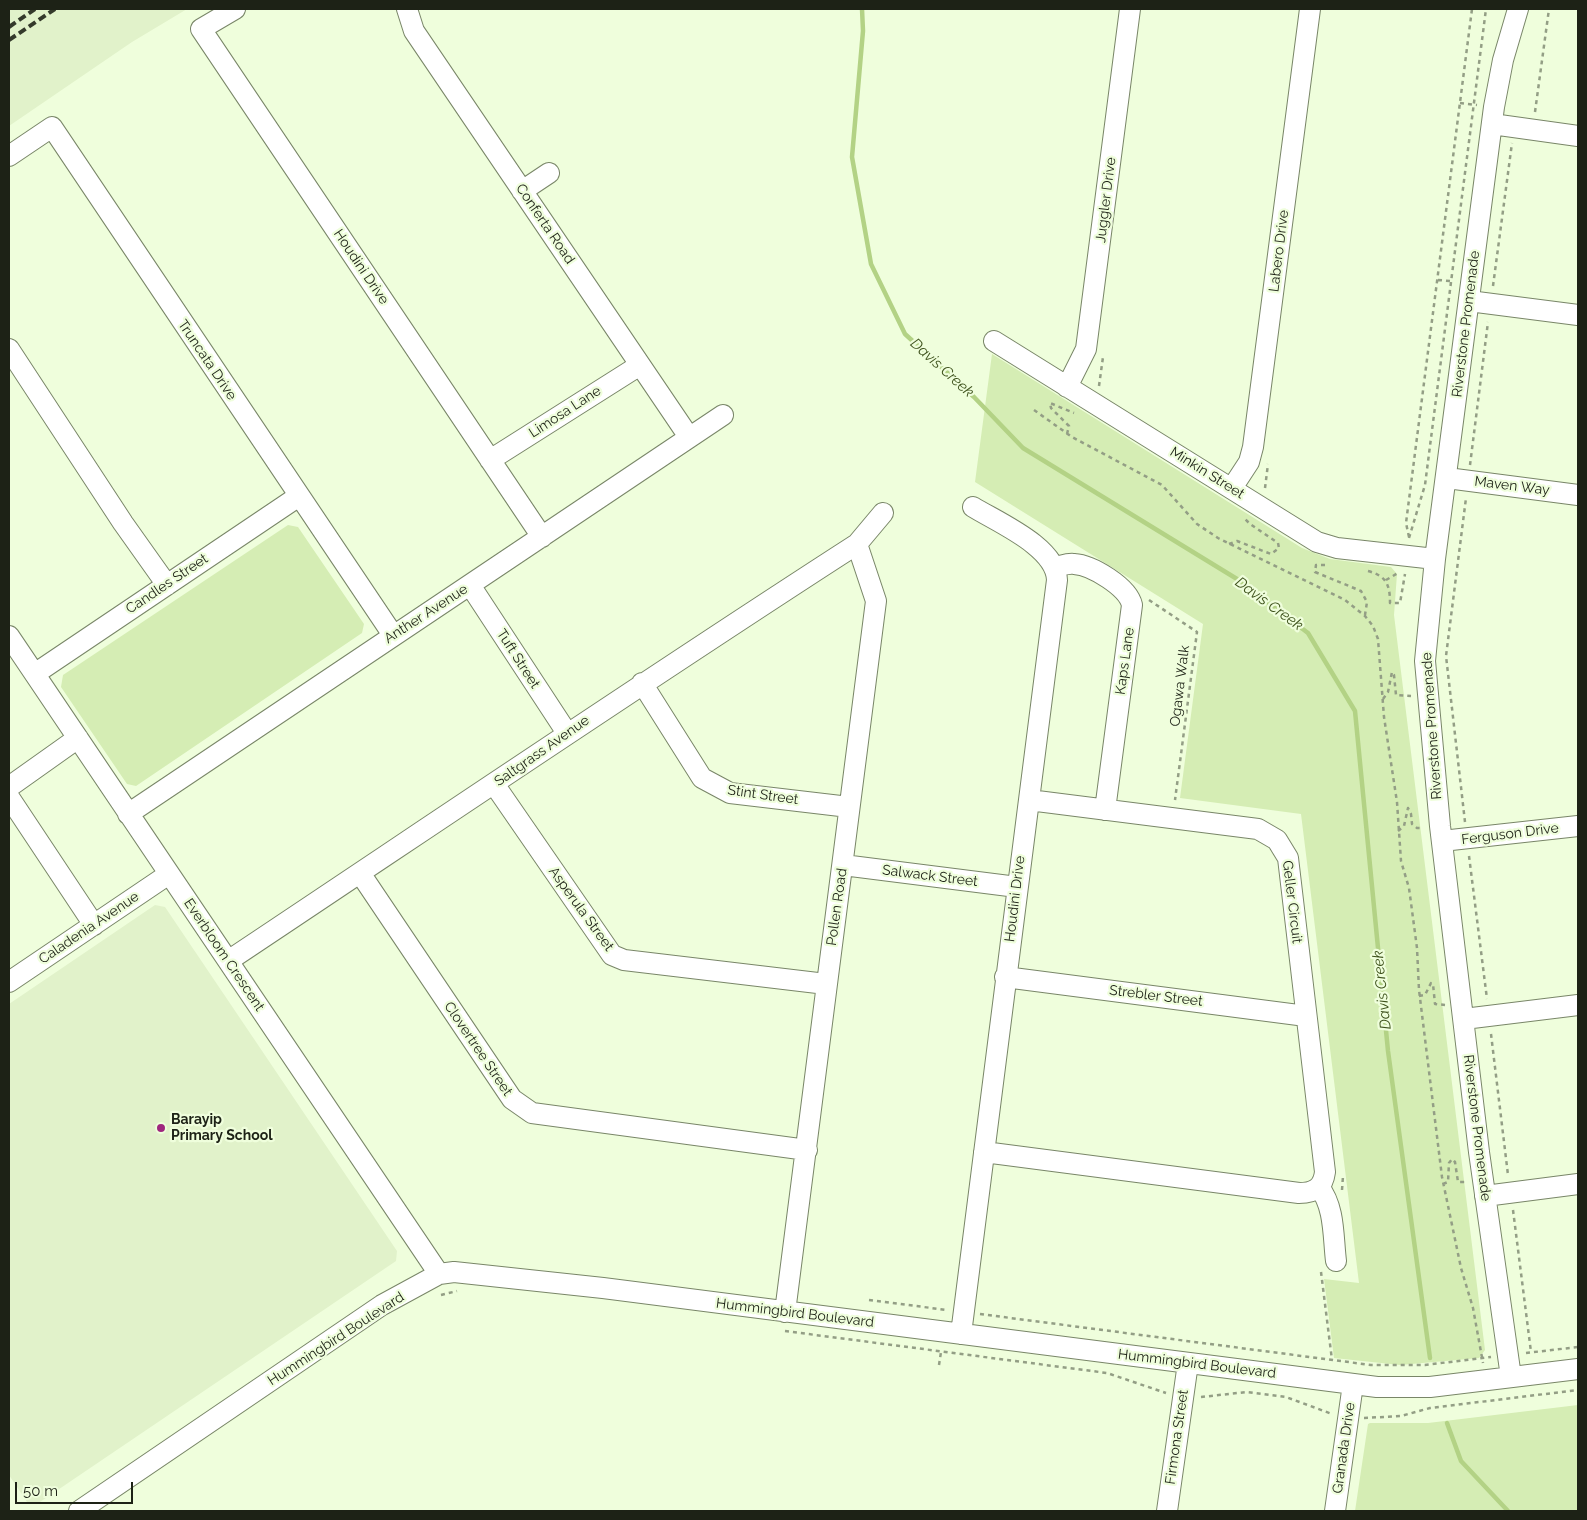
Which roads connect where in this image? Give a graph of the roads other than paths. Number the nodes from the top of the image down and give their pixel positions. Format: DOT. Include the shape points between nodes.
graph roads {
  1 [pos="235,9"];
  2 [pos="407,9"];
  3 [pos="1130,9"];
  4 [pos="1310,9"];
  5 [pos="1519,12"];
  6 [pos="1493,116"];
  7 [pos="1578,136"];
  8 [pos="9,156"];
  9 [pos="550,173"];
  10 [pos="522,191"];
  11 [pos="1469,301"];
  12 [pos="1578,315"];
  13 [pos="994,341"];
  14 [pos="9,349"];
  15 [pos="640,365"];
  16 [pos="1067,387"];
  17 [pos="724,415"];
  18 [pos="689,438"];
  19 [pos="490,460"];
  20 [pos="1447,478"];
  21 [pos="1232,488"];
  22 [pos="1578,495"];
  23 [pos="299,496"];
  24 [pos="973,507"];
  25 [pos="883,513"];
  26 [pos="542,537"];
  27 [pos="857,544"];
  28 [pos="1436,559"];
  29 [pos="1054,567"];
  30 [pos="167,585"];
  31 [pos="470,585"];
  32 [pos="393,635"];
  33 [pos="9,636"];
  34 [pos="36,674"];
  35 [pos="642,683"];
  36 [pos="567,733"];
  37 [pos="78,738"];
  38 [pos="494,784"];
  39 [pos="9,787"];
  40 [pos="9,797"];
  41 [pos="1028,800"];
  42 [pos="849,807"];
  43 [pos="1105,810"];
  44 [pos="128,814"];
  45 [pos="1578,826"];
  46 [pos="1441,834"];
  47 [pos="843,865"];
  48 [pos="360,873"];
  49 [pos="169,874"];
  50 [pos="1017,887"];
  51 [pos="94,925"];
  52 [pos="228,961"];
  53 [pos="1006,977"];
  54 [pos="9,982"];
  55 [pos="826,984"];
  56 [pos="1578,1005"];
  57 [pos="1306,1016"];
  58 [pos="1464,1019"];
  59 [pos="807,1150"];
  60 [pos="984,1152"];
  61 [pos="1578,1184"];
  62 [pos="1319,1187"];
  63 [pos="1485,1196"];
  64 [pos="1336,1261"];
  65 [pos="439,1274"];
  66 [pos="781,1321"];
  67 [pos="960,1334"];
  68 [pos="1188,1363"];
  69 [pos="1578,1369"];
  70 [pos="1511,1377"];
  71 [pos="1353,1384"];
  72 [pos="79,1511"];
  73 [pos="1167,1511"];
  74 [pos="1335,1511"];
  1 -- 19 [label="street, Houdini Drive" via="201,29"];
  2 -- 10 [label="street, Conferta Road" via="414,31"];
  3 -- 16 [label="street, Juggler Drive" via="1086,349"];
  4 -- 21 [label="street, Labero Drive" via="1254,447 1249,462"];
  5 -- 6 [label="street, Riverstone Promenade" via="1503,60"];
  6 -- 7 [label="street" via="1514,127"];
  6 -- 11 [label="street, Riverstone Promenade"];
  8 -- 23 [label="street, Truncata Drive" via="52,127"];
  9 -- 10 [label="street"];
  10 -- 15 [label="street, Conferta Road"];
  11 -- 12 [label="street"];
  11 -- 20 [label="street, Riverstone Promenade"];
  13 -- 16 [label="street, Minkin Street"];
  14 -- 30 [label="street"];
  15 -- 18 [label="street, Conferta Road"];
  15 -- 19 [label="street, Limosa Lane"];
  16 -- 21 [label="street, Minkin Street"];
  17 -- 18 [label="street, Anther Avenue"];
  18 -- 26 [label="street, Anther Avenue"];
  19 -- 26 [label="street, Houdini Drive"];
  20 -- 22 [label="street, Maven Way"];
  20 -- 28 [label="street, Riverstone Promenade"];
  21 -- 28 [label="street, Minkin Street" via="1317,542 1337,548"];
  23 -- 30 [label="street, Candles Street"];
  23 -- 32 [label="street, Truncata Drive"];
  24 -- 29 [label="street" via="1040,548"];
  25 -- 27 [label="street"];
  26 -- 31 [label="street, Anther Avenue"];
  27 -- 35 [label="street, Saltgrass Avenue"];
  27 -- 42 [label="street, Pollen Road" via="876,601"];
  28 -- 46 [label="street, Riverstone Promenade" via="1425,649 1426,695"];
  29 -- 41 [label="street, Houdini Drive" via="1057,580"];
  29 -- 43 [label="street, Kaps Lane" via="1083,566 1121,587 1130,596 1132,605"];
  30 -- 34 [label="street, Candles Street"];
  31 -- 32 [label="street, Anther Avenue"];
  31 -- 36 [label="street, Tuft Street"];
  32 -- 44 [label="street, Anther Avenue"];
  33 -- 34 [label="street, Everbloom Crescent"];
  34 -- 37 [label="street, Everbloom Crescent"];
  35 -- 36 [label="street, Saltgrass Avenue"];
  35 -- 42 [label="street, Stint Street" via="702,778 714,786 730,792"];
  36 -- 38 [label="street, Saltgrass Avenue"];
  37 -- 39 [label="street"];
  37 -- 44 [label="street, Everbloom Crescent"];
  38 -- 48 [label="street, Saltgrass Avenue"];
  38 -- 55 [label="street, Asperula Street" via="612,955 624,960"];
  40 -- 51 [label="street"];
  41 -- 43 [label="street, Geller Circuit"];
  41 -- 50 [label="street, Houdini Drive"];
  42 -- 47 [label="street, Pollen Road"];
  43 -- 57 [label="street, Geller Circuit" via="1258,829 1269,834 1284,849 1288,858"];
  44 -- 49 [label="street, Everbloom Crescent"];
  45 -- 46 [label="street, Ferguson Drive" via="1467,839"];
  46 -- 58 [label="street, Riverstone Promenade"];
  47 -- 50 [label="street, Salwack Street"];
  47 -- 55 [label="street, Pollen Road"];
  48 -- 52 [label="street, Saltgrass Avenue"];
  48 -- 59 [label="street, Clovertree Street" via="512,1099 522,1108 532,1113"];
  49 -- 51 [label="street, Caladenia Avenue"];
  49 -- 52 [label="street, Everbloom Crescent"];
  50 -- 53 [label="street, Houdini Drive"];
  51 -- 54 [label="street, Caladenia Avenue"];
  52 -- 65 [label="street, Everbloom Crescent"];
  53 -- 57 [label="street, Strebler Street"];
  53 -- 60 [label="street, Houdini Drive"];
  55 -- 59 [label="street, Pollen Road"];
  56 -- 58 [label="street"];
  57 -- 62 [label="street, Geller Circuit" via="1325,1167"];
  58 -- 63 [label="street, Riverstone Promenade"];
  59 -- 66 [label="street, Pollen Road"];
  60 -- 62 [label="street" via="1299,1192 1310,1192"];
  60 -- 67 [label="street, Houdini Drive" via="975,1310"];
  61 -- 63 [label="street"];
  62 -- 64 [label="street" via="1330,1208"];
  63 -- 70 [label="street, Riverstone Promenade"];
  65 -- 66 [label="street, Hummingbird Boulevard" via="464,1273"];
  65 -- 72 [label="street, Hummingbird Boulevard" via="382,1305"];
  66 -- 67 [label="street, Hummingbird Boulevard"];
  67 -- 68 [label="street, Hummingbird Boulevard"];
  68 -- 71 [label="street, Hummingbird Boulevard"];
  68 -- 73 [label="street, Firmona Street"];
  69 -- 70 [label="street, Hummingbird Boulevard"];
  70 -- 71 [label="street, Hummingbird Boulevard" via="1410,1388"];
  71 -- 74 [label="street, Granada Drive"];
}
